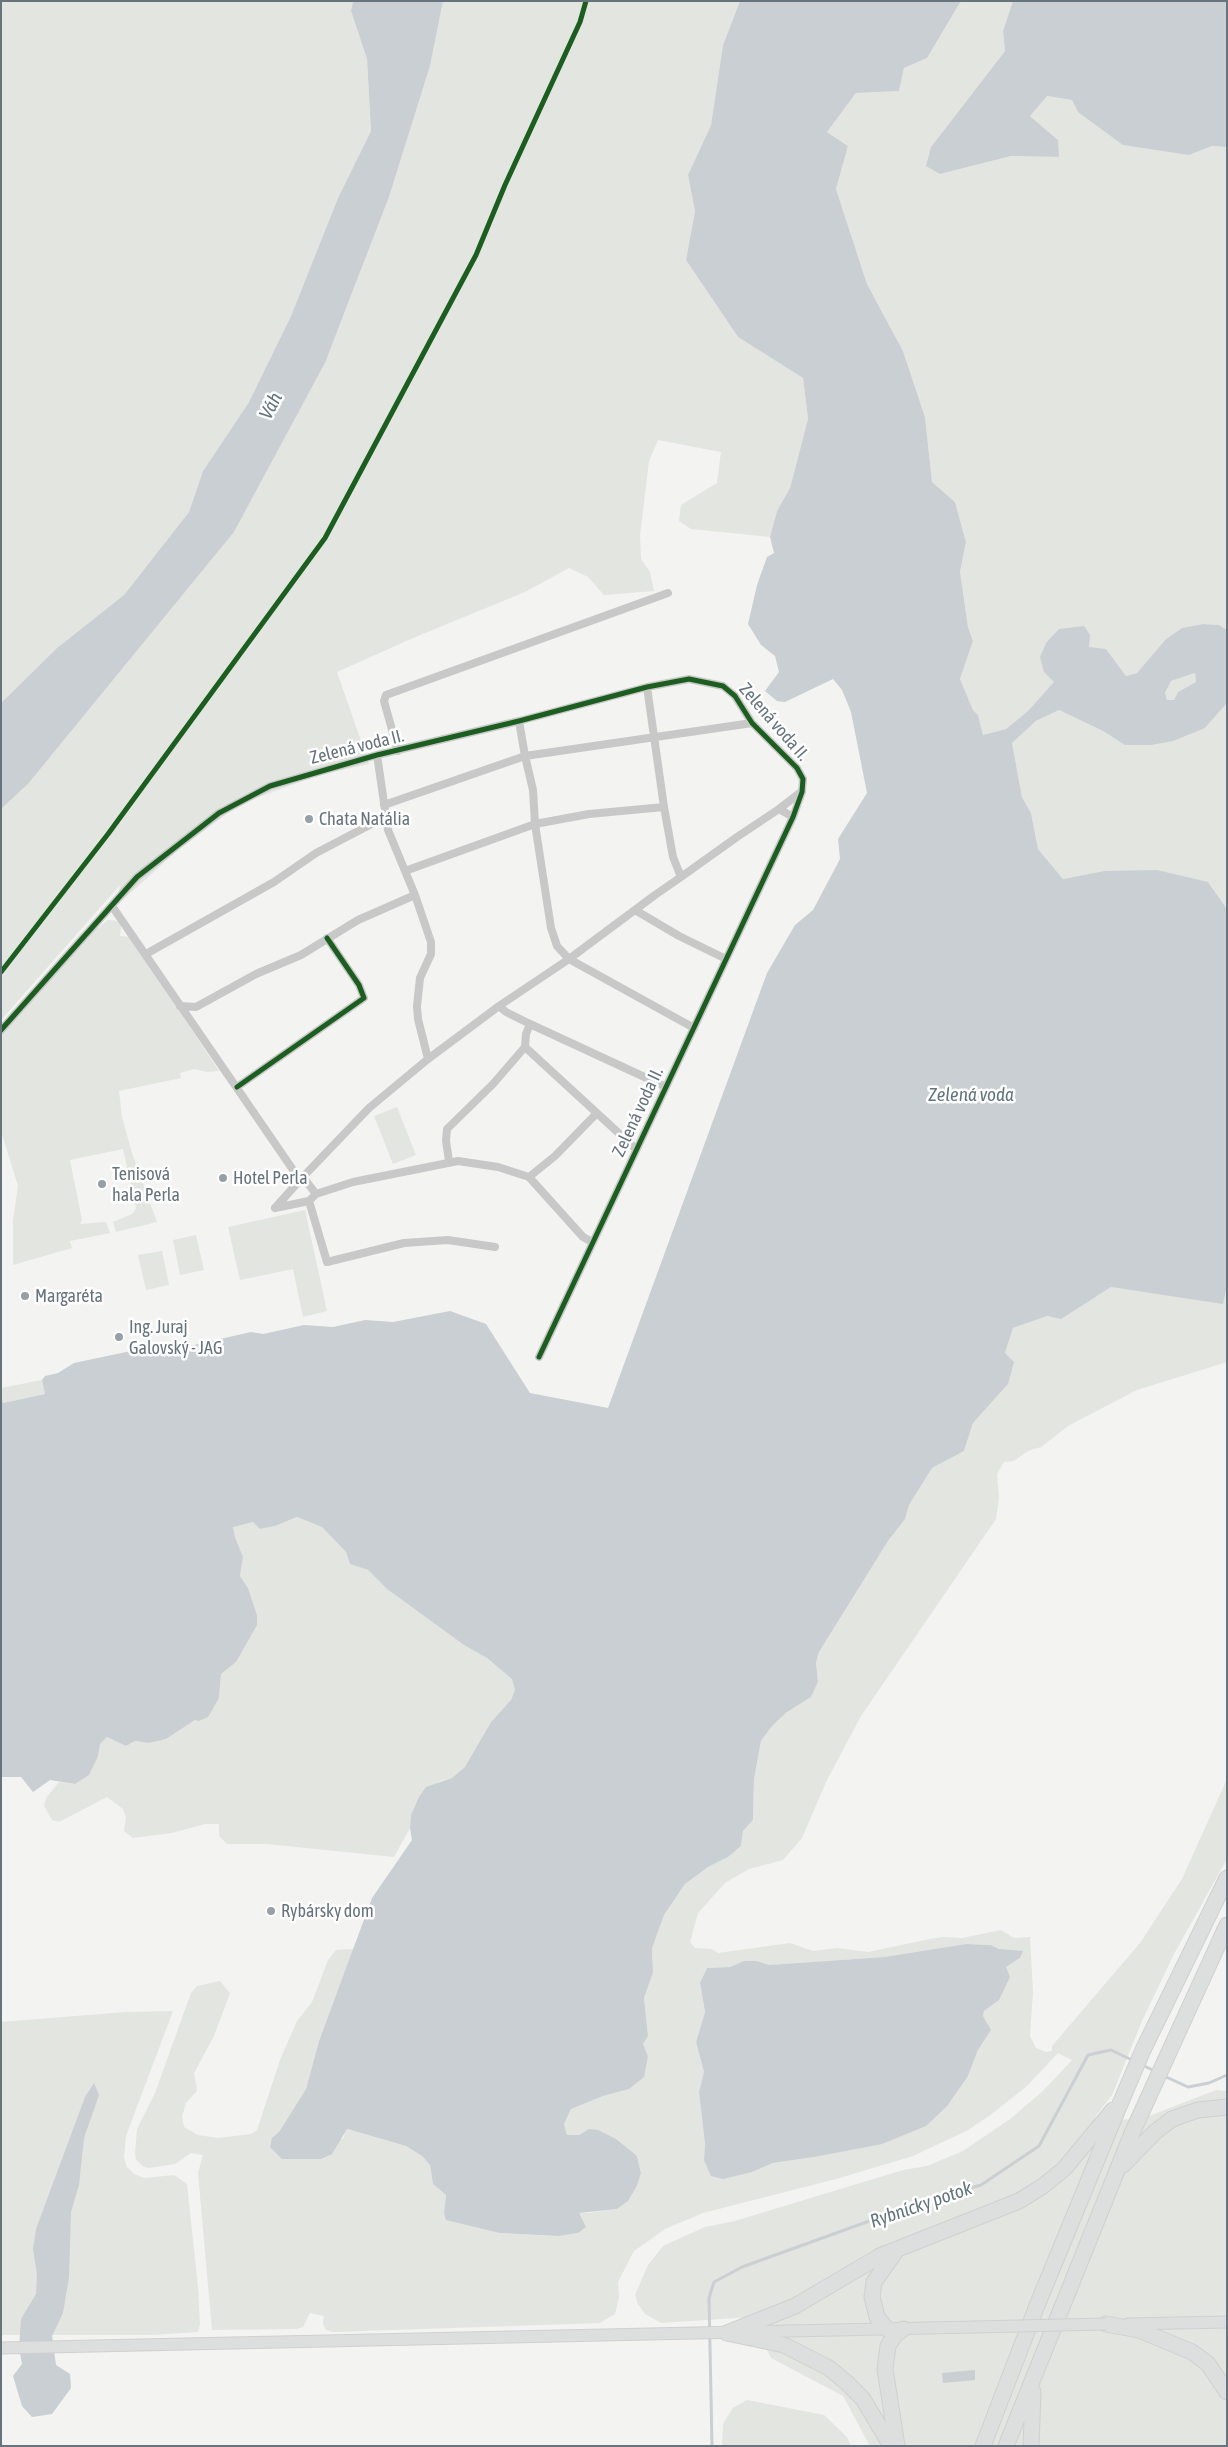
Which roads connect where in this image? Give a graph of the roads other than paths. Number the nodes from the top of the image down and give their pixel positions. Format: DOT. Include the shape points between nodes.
graph roads {
  1 [pos="668,593"];
  2 [pos="648,687"];
  3 [pos="519,722"];
  4 [pos="752,723"];
  5 [pos="655,738"];
  6 [pos="398,751"];
  7 [pos="377,755"];
  8 [pos="525,756"];
  9 [pos="802,792"];
  10 [pos="384,805"];
  11 [pos="664,807"];
  12 [pos="779,809"];
  13 [pos="385,817"];
  14 [pos="793,817"];
  15 [pos="535,824"];
  16 [pos="405,871"];
  17 [pos="681,877"];
  18 [pos="415,895"];
  19 [pos="112,906"];
  20 [pos="635,910"];
  21 [pos="328,938"];
  22 [pos="146,954"];
  23 [pos="569,958"];
  24 [pos="726,959"];
  25 [pos="180,1006"];
  26 [pos="499,1006"];
  27 [pos="196,1007"];
  28 [pos="191,1021"];
  29 [pos="530,1024"];
  30 [pos="694,1028"];
  31 [pos="1,1030"];
  32 [pos="525,1047"];
  33 [pos="428,1059"];
  34 [pos="237,1087"];
  35 [pos="666,1087"];
  36 [pos="596,1113"];
  37 [pos="636,1149"];
  38 [pos="450,1161"];
  39 [pos="529,1177"];
  40 [pos="301,1179"];
  41 [pos="316,1194"];
  42 [pos="310,1201"];
  43 [pos="592,1242"];
  44 [pos="495,1247"];
  45 [pos="539,1357"];
  46 [pos="1227,1878"];
  47 [pos="1227,1926"];
  48 [pos="1120,2104"];
  49 [pos="1227,2107"];
  50 [pos="1118,2170"];
  51 [pos="896,2250"];
  52 [pos="1227,2322"];
  53 [pos="1106,2324"];
  54 [pos="895,2329"];
  55 [pos="727,2333"];
  56 [pos="1,2348"];
  57 [pos="1033,2383"];
  58 [pos="1227,2392"];
  59 [pos="891,2446"];
  60 [pos="897,2446"];
  61 [pos="983,2446"];
  62 [pos="1006,2446"];
  63 [pos="1031,2446"];
  1 -- 6 [label="street" via="386,695 384,701"];
  2 -- 3 [label="street, Zelená voda II."];
  2 -- 4 [label="street, Zelená voda II." via="689,679 723,686 735,696"];
  2 -- 5 [label="street"];
  3 -- 6 [label="street, Zelená voda II."];
  3 -- 8 [label="street"];
  4 -- 5 [label="street, Zelená voda II."];
  4 -- 9 [label="street, Zelená voda II." via="797,768 803,780"];
  5 -- 8 [label="street, Zelená voda II."];
  5 -- 11 [label="street"];
  6 -- 7 [label="street, Zelená voda II."];
  7 -- 10 [label="street, Zelená voda II."];
  7 -- 19 [label="street, Zelená voda II." via="286,781 242,800 137,877"];
  8 -- 10 [label="street, Zelená voda II."];
  8 -- 15 [label="street"];
  9 -- 12 [label="street"];
  9 -- 14 [label="street, Zelená voda II."];
  10 -- 13 [label="street, Zelená voda II."];
  11 -- 15 [label="street" via="589,814"];
  11 -- 17 [label="street" via="673,857"];
  12 -- 14 [label="street"];
  12 -- 17 [label="street"];
  13 -- 16 [label="street, Zelená voda II." via="392,844"];
  13 -- 22 [label="street" via="316,853 274,882"];
  14 -- 24 [label="street, Zelená voda II."];
  15 -- 16 [label="street"];
  15 -- 23 [label="street" via="551,928 557,946"];
  16 -- 18 [label="street, Zelená voda II."];
  17 -- 20 [label="street"];
  18 -- 21 [label="street" via="358,920"];
  18 -- 33 [label="street, Zelená voda II." via="432,948 420,978 417,1006"];
  19 -- 22 [label="street"];
  19 -- 31 [label="street, Zelená voda II."];
  20 -- 23 [label="street"];
  20 -- 24 [label="street"];
  21 -- 27 [label="street"];
  21 -- 34 [label="street" via="359,984 364,998"];
  22 -- 25 [label="street"];
  23 -- 26 [label="street"];
  23 -- 30 [label="street"];
  24 -- 30 [label="street, Zelená voda II."];
  25 -- 27 [label="street"];
  25 -- 28 [label="street"];
  26 -- 29 [label="street, Zelená voda II."];
  26 -- 33 [label="street"];
  27 -- 28 [label="street"];
  28 -- 34 [label="street"];
  29 -- 32 [label="street"];
  29 -- 35 [label="street, Zelená voda II."];
  30 -- 35 [label="street, Zelená voda II."];
  32 -- 36 [label="street, Zelená voda II."];
  32 -- 38 [label="street" via="447,1129"];
  33 -- 40 [label="street" via="369,1108"];
  34 -- 40 [label="street"];
  35 -- 37 [label="street, Zelená voda II."];
  36 -- 37 [label="street, Zelená voda II."];
  36 -- 39 [label="street" via="555,1156"];
  37 -- 43 [label="street, Zelená voda II."];
  38 -- 39 [label="street" via="498,1167"];
  38 -- 41 [label="street" via="353,1182"];
  39 -- 43 [label="street" via="583,1238"];
  40 -- 41 [label="street"];
  40 -- 42 [label="street" via="275,1208"];
  41 -- 42 [label="street"];
  42 -- 44 [label="street" via="327,1262 404,1243 448,1240"];
  43 -- 45 [label="street, Zelená voda II."];
  46 -- 48 [label="highway"];
  47 -- 50 [label="highway"];
  48 -- 51 [label="highway" via="1105,2118 1074,2159 1043,2186 1001,2209"];
  48 -- 61 [label="highway" via="1034,2311"];
  49 -- 50 [label="highway" via="1198,2110 1172,2119 1147,2139"];
  50 -- 57 [label="highway"];
  51 -- 54 [label="highway" via="874,2282 872,2298 877,2317"];
  51 -- 55 [label="highway" via="880,2256 795,2306"];
  52 -- 53 [label="main road"];
  53 -- 54 [label="main road, bridge"];
  53 -- 58 [label="highway" via="1139,2330 1192,2352 1208,2364"];
  54 -- 55 [label="main road"];
  54 -- 60 [label="highway" via="884,2370"];
  55 -- 56 [label="main road"];
  55 -- 59 [label="highway" via="784,2345 828,2368 863,2399"];
  57 -- 62 [label="highway"];
  57 -- 63 [label="highway"];
}
